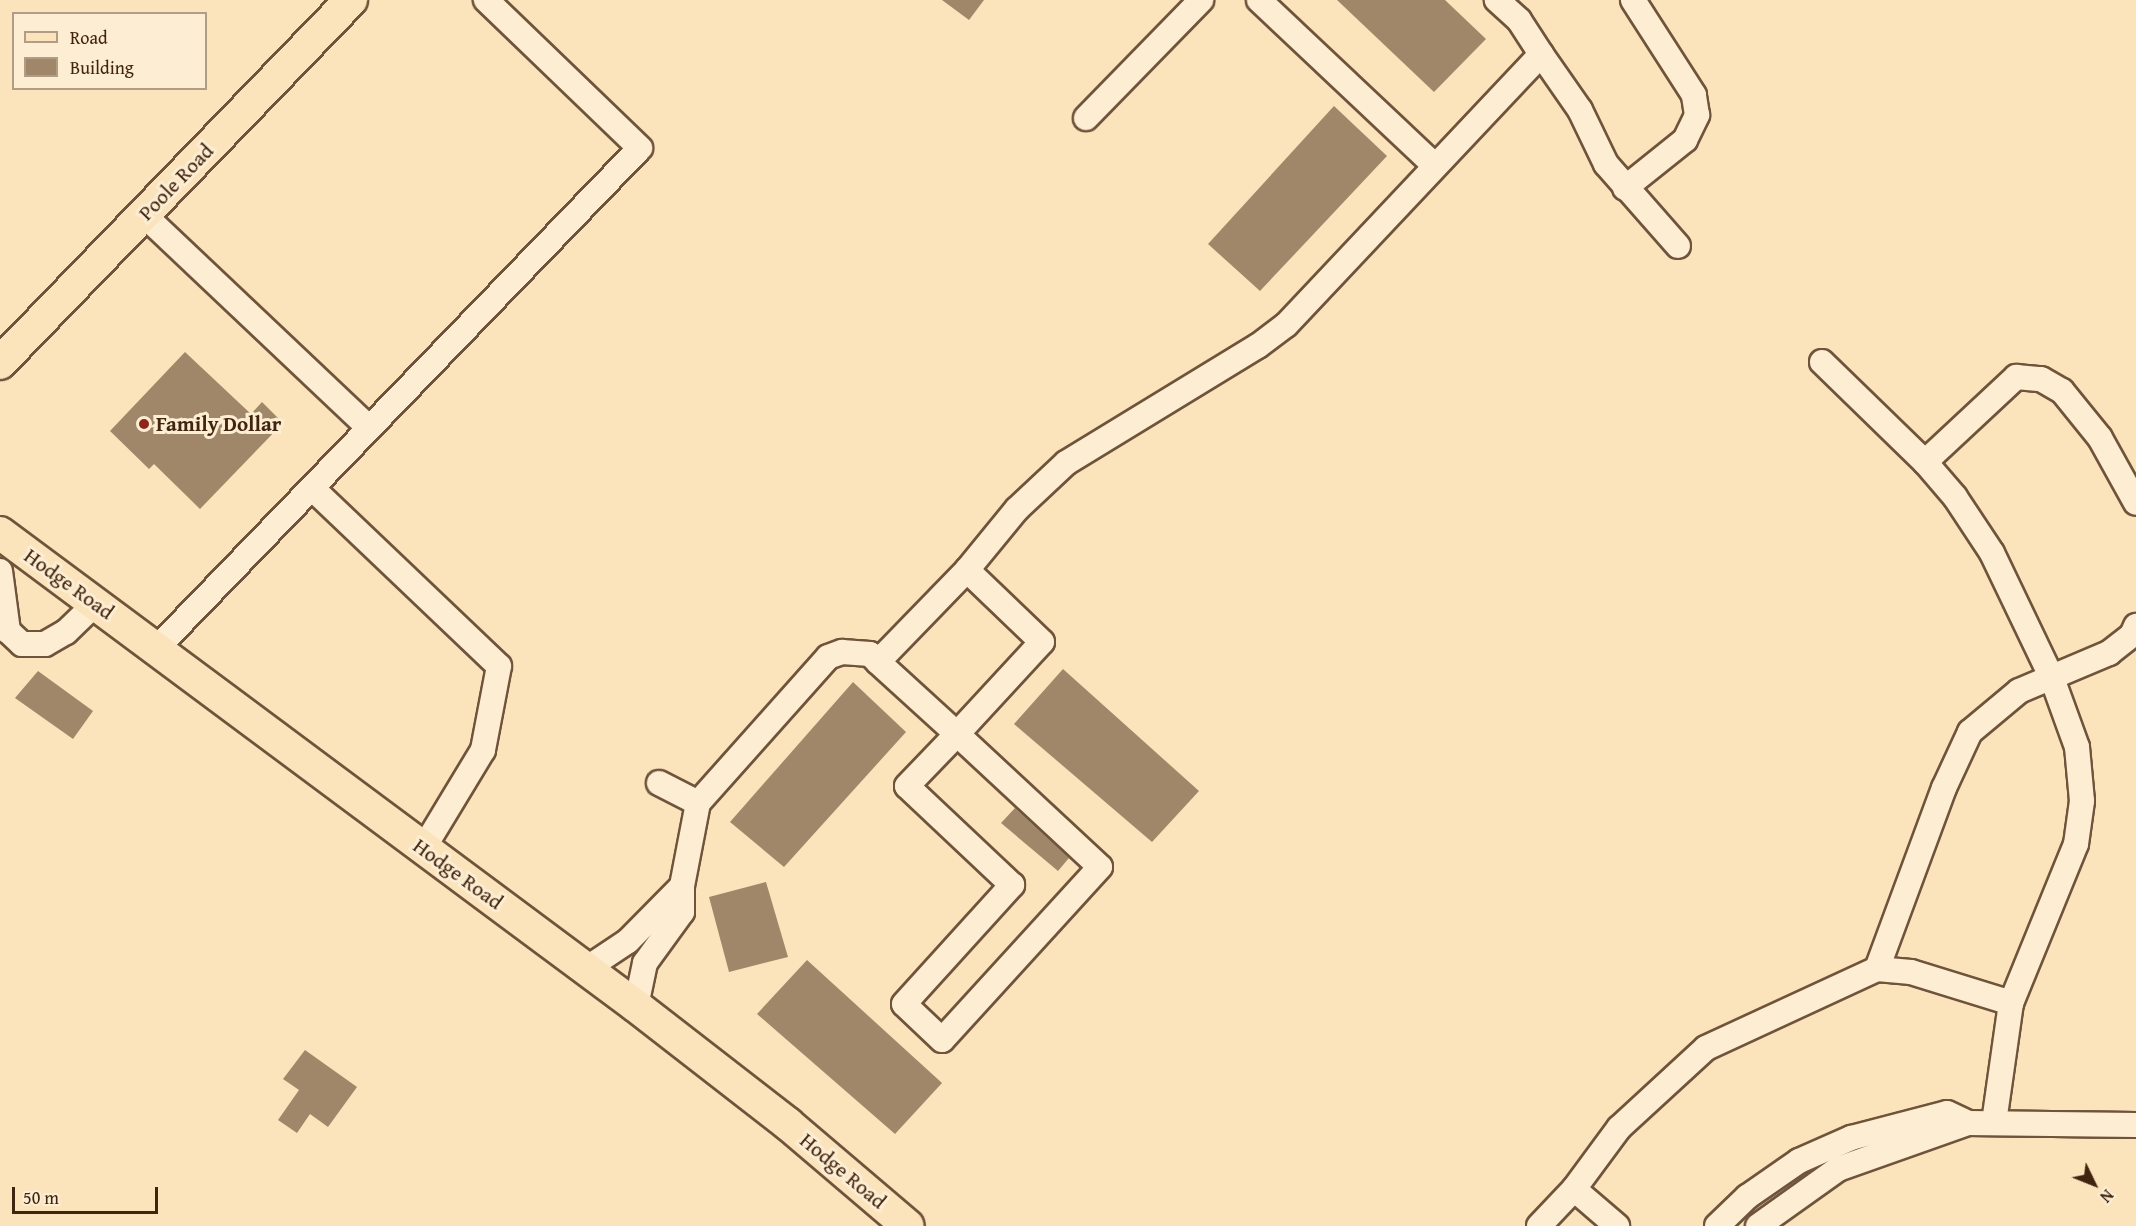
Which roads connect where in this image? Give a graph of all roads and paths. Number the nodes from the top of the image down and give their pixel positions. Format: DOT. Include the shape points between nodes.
graph roads {
  1 [pos="351,0"];
  2 [pos="486,0"];
  3 [pos="1201,0"];
  4 [pos="1259,0"];
  5 [pos="1497,0"];
  6 [pos="1634,0"];
  7 [pos="1541,54"];
  8 [pos="1086,118"];
  9 [pos="1434,165"];
  10 [pos="1625,188"];
  11 [pos="144,215"];
  12 [pos="1678,246"];
  13 [pos="1822,362"];
  14 [pos="0,363"];
  15 [pos="369,428"];
  16 [pos="1925,462"];
  17 [pos="312,488"];
  18 [pos="2136,503"];
  19 [pos="3,544"];
  20 [pos="967,570"];
  21 [pos="0,571"];
  22 [pos="96,603"];
  23 [pos="2136,626"];
  24 [pos="157,648"];
  25 [pos="878,662"];
  26 [pos="2052,678"];
  27 [pos="957,734"];
  28 [pos="659,783"];
  29 [pos="698,803"];
  30 [pos="423,849"];
  31 [pos="682,886"];
  32 [pos="586,969"];
  33 [pos="1877,969"];
  34 [pos="2011,1003"];
  35 [pos="636,1006"];
  36 [pos="1968,1123"];
  37 [pos="1994,1123"];
  38 [pos="2136,1125"];
  39 [pos="1574,1189"];
  40 [pos="908,1226"];
  41 [pos="1539,1226"];
  42 [pos="1617,1226"];
  43 [pos="1717,1226"];
  44 [pos="1758,1226"];
  1 -- 11 [label="main road, Poole Road"];
  2 -- 15 [label="street" via="640,148"];
  3 -- 8 [label="street"];
  4 -- 9 [label="street"];
  5 -- 7 [label="street" via="1519,20"];
  6 -- 10 [label="street" via="1694,95 1697,115 1685,140"];
  7 -- 9 [label="street"];
  7 -- 10 [label="street" via="1580,110 1606,164"];
  9 -- 20 [label="street" via="1286,325 1258,346 1066,462 1017,509"];
  10 -- 12 [label="street"];
  11 -- 14 [label="main road, Poole Road"];
  11 -- 15 [label="street"];
  13 -- 16 [label="street"];
  15 -- 17 [label="street"];
  16 -- 18 [label="street" via="2016,377 2041,379 2061,391 2100,438"];
  16 -- 26 [label="street" via="1955,497 1992,553"];
  17 -- 24 [label="street"];
  17 -- 30 [label="street" via="500,666 483,750"];
  19 -- 22 [label="main road, Hodge Road"];
  20 -- 25 [label="street"];
  20 -- 27 [label="street" via="1042,642"];
  21 -- 22 [label="street" via="8,631 22,644 45,644 66,632"];
  22 -- 24 [label="main road, Hodge Road"];
  23 -- 26 [label="street" via="2132,635 2109,653"];
  24 -- 30 [label="main road, Hodge Road"];
  25 -- 27 [label="street"];
  25 -- 29 [label="street" via="870,654 842,652 828,657"];
  26 -- 33 [label="street" via="2019,691 1970,732 1944,788"];
  26 -- 34 [label="street" via="2077,747 2082,801 2076,844"];
  27 -- 27 [label="street" via="1100,867 942,1040 904,1004 1012,885 907,786"];
  28 -- 29 [label="street"];
  29 -- 31 [label="street"];
  30 -- 32 [label="main road, Hodge Road"];
  31 -- 32 [label="street" via="628,941"];
  31 -- 35 [label="street" via="682,912 645,963"];
  32 -- 35 [label="main road, Hodge Road"];
  33 -- 34 [label="street" via="1911,972"];
  33 -- 39 [label="street" via="1706,1048 1620,1128"];
  34 -- 37 [label="street"];
  35 -- 40 [label="main road, Hodge Road" via="788,1124"];
  36 -- 37 [label="street"];
  36 -- 43 [label="street" via="1947,1113 1851,1138 1799,1161 1747,1197"];
  36 -- 44 [label="street" via="1838,1169"];
  37 -- 38 [label="street"];
  39 -- 41 [label="street"];
  39 -- 42 [label="street"];
}
